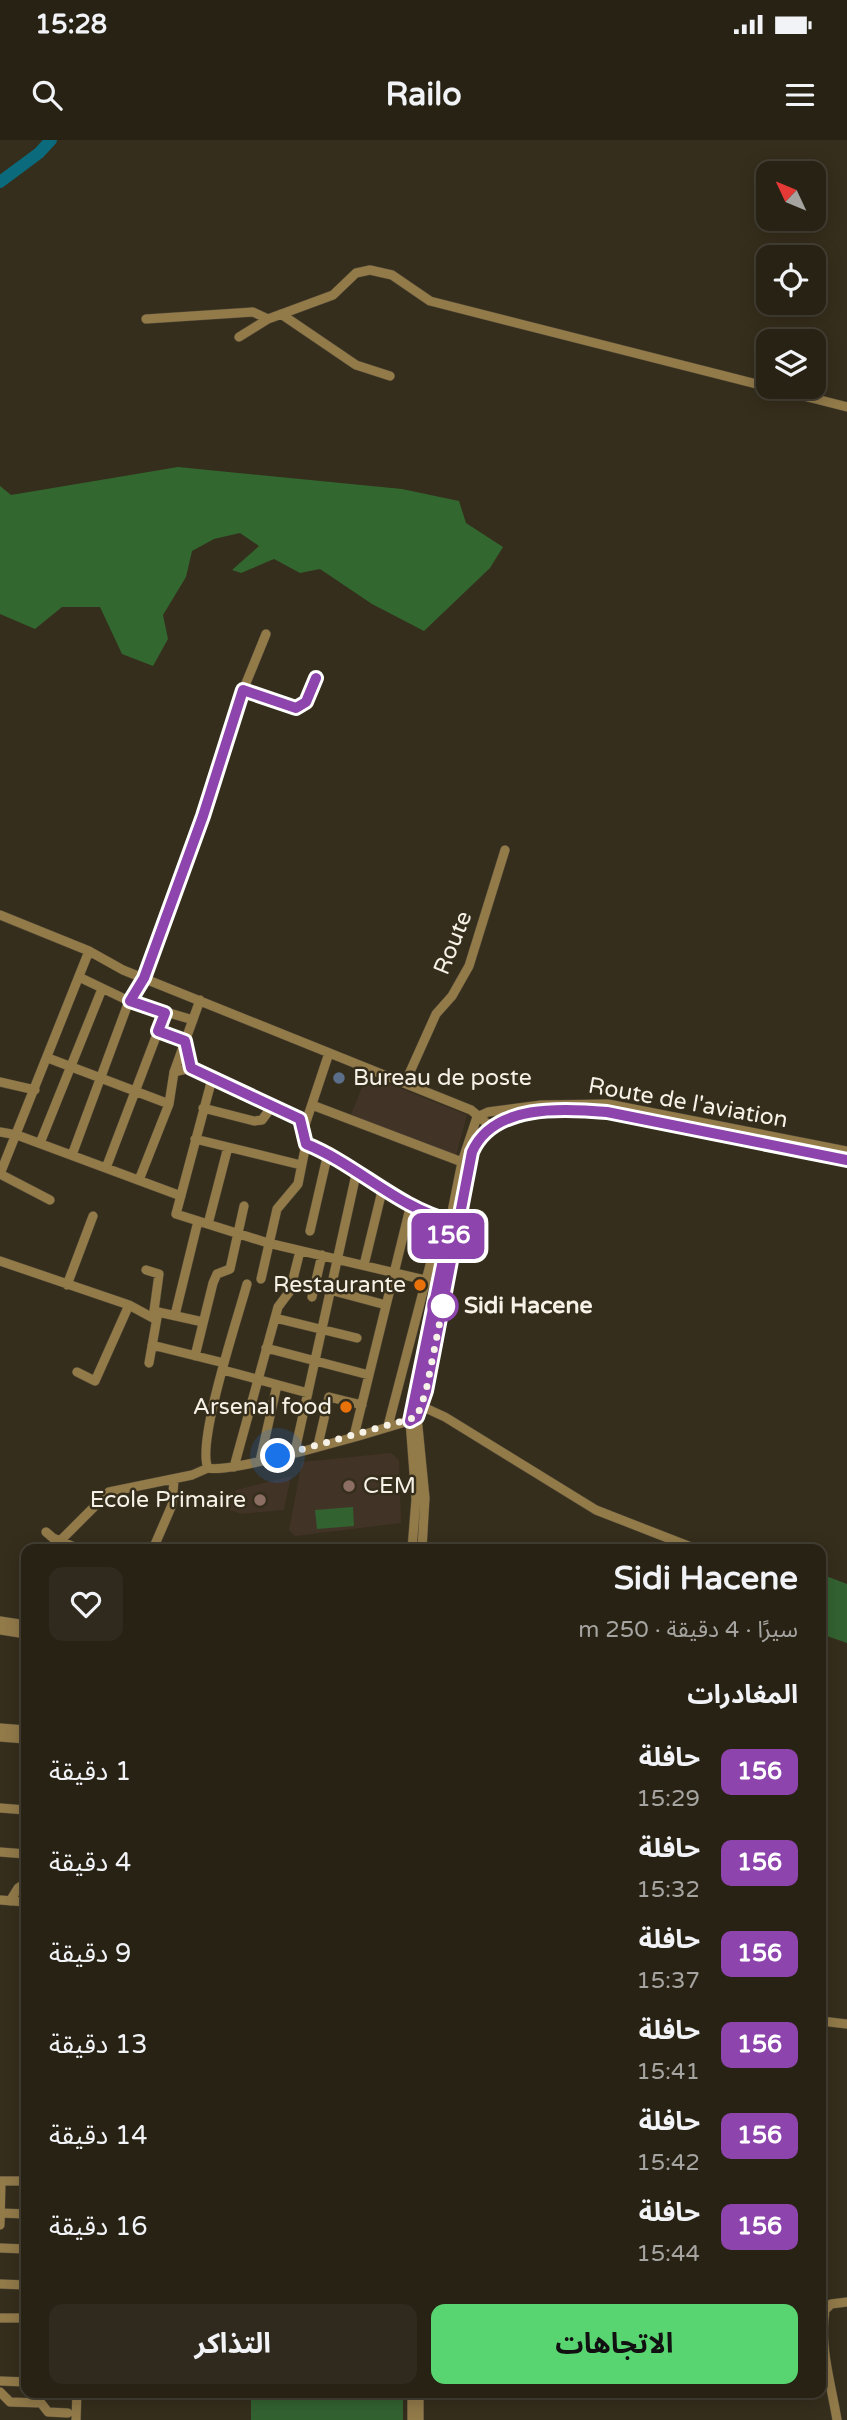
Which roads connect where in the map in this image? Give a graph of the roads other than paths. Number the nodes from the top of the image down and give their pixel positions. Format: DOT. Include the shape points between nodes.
graph roads {
  1 [pos="281,314"];
  2 [pos="146,319"];
  3 [pos="268,319"];
  4 [pos="239,337"];
  5 [pos="390,376"];
  6 [pos="847,407"];
  7 [pos="266,634"];
  8 [pos="316,678"];
  9 [pos="243,690"];
  10 [pos="505,850"];
  11 [pos="0,915"];
  12 [pos="89,951"];
  13 [pos="79,977"];
  14 [pos="144,978"];
  15 [pos="102,989"];
  16 [pos="201,1000"];
  17 [pos="130,1001"];
  18 [pos="165,1013"];
  19 [pos="193,1020"];
  20 [pos="158,1031"];
  21 [pos="185,1041"];
  22 [pos="329,1053"];
  23 [pos="48,1058"];
  24 [pos="71,1067"];
  25 [pos="191,1068"];
  26 [pos="174,1072"];
  27 [pos="102,1077"];
  28 [pos="212,1079"];
  29 [pos="0,1082"];
  30 [pos="405,1083"];
  31 [pos="35,1090"];
  32 [pos="136,1092"];
  33 [pos="169,1104"];
  34 [pos="273,1105"];
  35 [pos="312,1105"];
  36 [pos="203,1108"];
  37 [pos="480,1114"];
  38 [pos="490,1126"];
  39 [pos="303,1131"];
  40 [pos="0,1132"];
  41 [pos="17,1135"];
  42 [pos="195,1139"];
  43 [pos="40,1143"];
  44 [pos="306,1144"];
  45 [pos="228,1147"];
  46 [pos="847,1151"];
  47 [pos="328,1153"];
  48 [pos="72,1155"];
  49 [pos="847,1160"];
  50 [pos="462,1162"];
  51 [pos="302,1165"];
  52 [pos="106,1168"];
  53 [pos="357,1170"];
  54 [pos="0,1174"];
  55 [pos="139,1180"];
  56 [pos="383,1187"];
  57 [pos="181,1196"];
  58 [pos="50,1200"];
  59 [pos="411,1204"];
  60 [pos="244,1206"];
  61 [pos="93,1216"];
  62 [pos="446,1220"];
  63 [pos="198,1221"];
  64 [pos="208,1224"];
  65 [pos="310,1231"];
  66 [pos="238,1235"];
  67 [pos="268,1243"];
  68 [pos="300,1251"];
  69 [pos="321,1255"];
  70 [pos="337,1259"];
  71 [pos="0,1261"];
  72 [pos="364,1265"];
  73 [pos="146,1270"];
  74 [pos="394,1273"];
  75 [pos="261,1279"];
  76 [pos="428,1281"];
  77 [pos="247,1284"];
  78 [pos="443,1284"];
  79 [pos="67,1285"];
  80 [pos="330,1290"];
  81 [pos="312,1297"];
  82 [pos="129,1305"];
  83 [pos="386,1305"];
  84 [pos="175,1314"];
  85 [pos="275,1318"];
  86 [pos="203,1322"];
  87 [pos="321,1331"];
  88 [pos="357,1338"];
  89 [pos="152,1345"];
  90 [pos="266,1348"];
  91 [pos="195,1356"];
  92 [pos="315,1361"];
  93 [pos="149,1363"];
  94 [pos="224,1367"];
  95 [pos="77,1373"];
  96 [pos="369,1375"];
  97 [pos="256,1379"];
  98 [pos="277,1385"];
  99 [pos="308,1393"];
  100 [pos="362,1405"];
  101 [pos="421,1406"];
  102 [pos="413,1419"];
  103 [pos="388,1426"];
  104 [pos="354,1436"];
  105 [pos="318,1446"];
  106 [pos="295,1451"];
  107 [pos="260,1461"];
  108 [pos="234,1467"];
  109 [pos="208,1468"];
  110 [pos="174,1479"];
  111 [pos="46,1532"];
  112 [pos="61,1540"];
  113 [pos="69,1544"];
  114 [pos="155,1544"];
  115 [pos="412,1544"];
  116 [pos="422,1544"];
  117 [pos="683,1544"];
  118 [pos="0,1621"];
  119 [pos="21,1624"];
  120 [pos="0,1630"];
  121 [pos="21,1633"];
  122 [pos="0,1728"];
  123 [pos="21,1730"];
  124 [pos="0,1737"];
  125 [pos="21,1739"];
  126 [pos="0,1808"];
  127 [pos="21,1810"];
  128 [pos="0,1852"];
  129 [pos="21,1854"];
  130 [pos="21,1886"];
  131 [pos="5,1901"];
  132 [pos="826,2022"];
  133 [pos="847,2024"];
  134 [pos="21,2181"];
  135 [pos="0,2213"];
  136 [pos="21,2214"];
  137 [pos="0,2225"];
  138 [pos="0,2248"];
  139 [pos="21,2249"];
  140 [pos="0,2284"];
  141 [pos="21,2285"];
  142 [pos="847,2302"];
  143 [pos="826,2309"];
  144 [pos="0,2318"];
  145 [pos="21,2318"];
  146 [pos="826,2362"];
  147 [pos="0,2381"];
  148 [pos="21,2382"];
  149 [pos="77,2398"];
  150 [pos="412,2398"];
  151 [pos="419,2398"];
  152 [pos="2,2399"];
  153 [pos="68,2413"];
  154 [pos="48,2416"];
  155 [pos="76,2420"];
  156 [pos="412,2420"];
  157 [pos="419,2420"];
  158 [pos="837,2420"];
  1 -- 3 [label="street"];
  1 -- 5 [label="street" via="356,365"];
  1 -- 6 [label="street" via="333,295 356,273 370,270 392,275 430,301"];
  2 -- 3 [label="street" via="253,312"];
  3 -- 4 [label="street"];
  7 -- 9 [label="street"];
  8 -- 9 [label="street" via="306,702 296,708"];
  9 -- 14 [label="street"];
  10 -- 30 [label="street, Route" via="469,966 436,1014"];
  11 -- 12 [label="street"];
  12 -- 13 [label="street"];
  12 -- 14 [label="street"];
  13 -- 15 [label="street"];
  13 -- 23 [label="street"];
  14 -- 16 [label="street"];
  14 -- 17 [label="street"];
  15 -- 17 [label="street"];
  15 -- 24 [label="street"];
  16 -- 19 [label="street"];
  16 -- 22 [label="street"];
  17 -- 18 [label="street"];
  17 -- 27 [label="street"];
  18 -- 19 [label="street"];
  18 -- 20 [label="street"];
  19 -- 21 [label="street"];
  20 -- 21 [label="street"];
  20 -- 32 [label="street"];
  21 -- 25 [label="street"];
  21 -- 26 [label="street"];
  22 -- 30 [label="street"];
  22 -- 35 [label="street"];
  23 -- 24 [label="street"];
  23 -- 31 [label="street"];
  24 -- 27 [label="street"];
  24 -- 43 [label="street"];
  25 -- 26 [label="street"];
  25 -- 28 [label="street"];
  26 -- 33 [label="street"];
  27 -- 32 [label="street"];
  27 -- 48 [label="street"];
  28 -- 34 [label="street"];
  28 -- 36 [label="street"];
  29 -- 31 [label="street"];
  30 -- 37 [label="street"];
  31 -- 41 [label="street"];
  32 -- 33 [label="street"];
  32 -- 52 [label="street"];
  33 -- 55 [label="street"];
  34 -- 36 [label="street" via="262,1120 254,1121"];
  34 -- 39 [label="street" via="300,1119"];
  35 -- 39 [label="street"];
  35 -- 50 [label="street"];
  36 -- 42 [label="street"];
  37 -- 38 [label="street"];
  37 -- 46 [label="street, Route de l'aviation" via="567,1102 608,1104"];
  37 -- 50 [label="street" via="472,1124"];
  38 -- 49 [label="street" via="513,1116 607,1112"];
  38 -- 78 [label="street" via="472,1152"];
  39 -- 44 [label="street"];
  40 -- 41 [label="street"];
  41 -- 43 [label="street"];
  41 -- 54 [label="street"];
  42 -- 45 [label="street"];
  42 -- 57 [label="street"];
  43 -- 48 [label="street"];
  44 -- 47 [label="street"];
  44 -- 51 [label="street"];
  45 -- 51 [label="street"];
  45 -- 64 [label="street"];
  47 -- 53 [label="street"];
  47 -- 65 [label="street"];
  48 -- 52 [label="street"];
  50 -- 62 [label="street"];
  51 -- 67 [label="street" via="298,1184 277,1209"];
  52 -- 55 [label="street"];
  53 -- 56 [label="street"];
  53 -- 70 [label="street"];
  54 -- 58 [label="street"];
  55 -- 57 [label="street"];
  56 -- 59 [label="street"];
  56 -- 72 [label="street"];
  57 -- 63 [label="street" via="176,1214"];
  59 -- 62 [label="street"];
  59 -- 74 [label="street"];
  60 -- 66 [label="street"];
  61 -- 79 [label="street"];
  62 -- 76 [label="street"];
  62 -- 78 [label="street"];
  63 -- 64 [label="street"];
  63 -- 84 [label="street"];
  64 -- 66 [label="street"];
  66 -- 67 [label="street"];
  66 -- 86 [label="street" via="230,1269 217,1274 213,1283"];
  67 -- 68 [label="street"];
  67 -- 75 [label="street"];
  68 -- 69 [label="street"];
  68 -- 85 [label="street" via="290,1291"];
  69 -- 70 [label="street"];
  69 -- 81 [label="street"];
  70 -- 72 [label="street"];
  70 -- 80 [label="street"];
  71 -- 79 [label="street"];
  72 -- 74 [label="street"];
  73 -- 82 [label="street" via="159,1274 153,1318"];
  74 -- 76 [label="street"];
  74 -- 83 [label="street"];
  76 -- 78 [label="street"];
  76 -- 103 [label="street"];
  77 -- 94 [label="street"];
  78 -- 101 [label="street"];
  78 -- 102 [label="street"];
  79 -- 82 [label="street"];
  80 -- 83 [label="street"];
  80 -- 87 [label="street"];
  82 -- 95 [label="street" via="95,1381"];
  83 -- 96 [label="street"];
  84 -- 86 [label="street"];
  84 -- 89 [label="street" via="158,1312"];
  85 -- 87 [label="street"];
  85 -- 90 [label="street"];
  86 -- 91 [label="street"];
  87 -- 88 [label="street"];
  87 -- 92 [label="street"];
  89 -- 91 [label="street"];
  89 -- 93 [label="street"];
  90 -- 92 [label="street"];
  90 -- 97 [label="street"];
  91 -- 94 [label="street"];
  92 -- 96 [label="street"];
  92 -- 99 [label="street"];
  94 -- 97 [label="street"];
  94 -- 109 [label="street" via="205,1450"];
  96 -- 100 [label="street"];
  97 -- 98 [label="street"];
  97 -- 108 [label="street"];
  98 -- 99 [label="street"];
  98 -- 107 [label="street"];
  99 -- 106 [label="street"];
  100 -- 104 [label="street"];
  100 -- 105 [label="street" via="330,1397"];
  101 -- 102 [label="street"];
  101 -- 117 [label="street" via="596,1510"];
  102 -- 103 [label="street"];
  102 -- 115 [label="street"];
  102 -- 116 [label="street" via="425,1498"];
  103 -- 104 [label="street"];
  104 -- 105 [label="street"];
  105 -- 106 [label="street"];
  106 -- 107 [label="street"];
  107 -- 108 [label="street"];
  108 -- 109 [label="street"];
  109 -- 110 [label="street"];
  110 -- 112 [label="street" via="109,1492"];
  110 -- 114 [label="street" via="172,1505"];
  111 -- 112 [label="street"];
  112 -- 113 [label="street"];
  118 -- 119 [label="street"];
  120 -- 121 [label="street"];
  122 -- 123 [label="street"];
  124 -- 125 [label="street"];
  126 -- 127 [label="street"];
  128 -- 129 [label="street"];
  130 -- 131 [label="street"];
  132 -- 133 [label="street"];
  134 -- 135 [label="street" via="1,2181"];
  135 -- 136 [label="street"];
  135 -- 137 [label="street"];
  138 -- 139 [label="street"];
  140 -- 141 [label="street"];
  142 -- 143 [label="street"];
  144 -- 145 [label="street"];
  146 -- 158 [label="street"];
  147 -- 148 [label="street"];
  149 -- 155 [label="street"];
  150 -- 156 [label="street"];
  151 -- 157 [label="street"];
  152 -- 154 [label="street" via="17,2407 41,2403"];
  153 -- 154 [label="street"];
}
